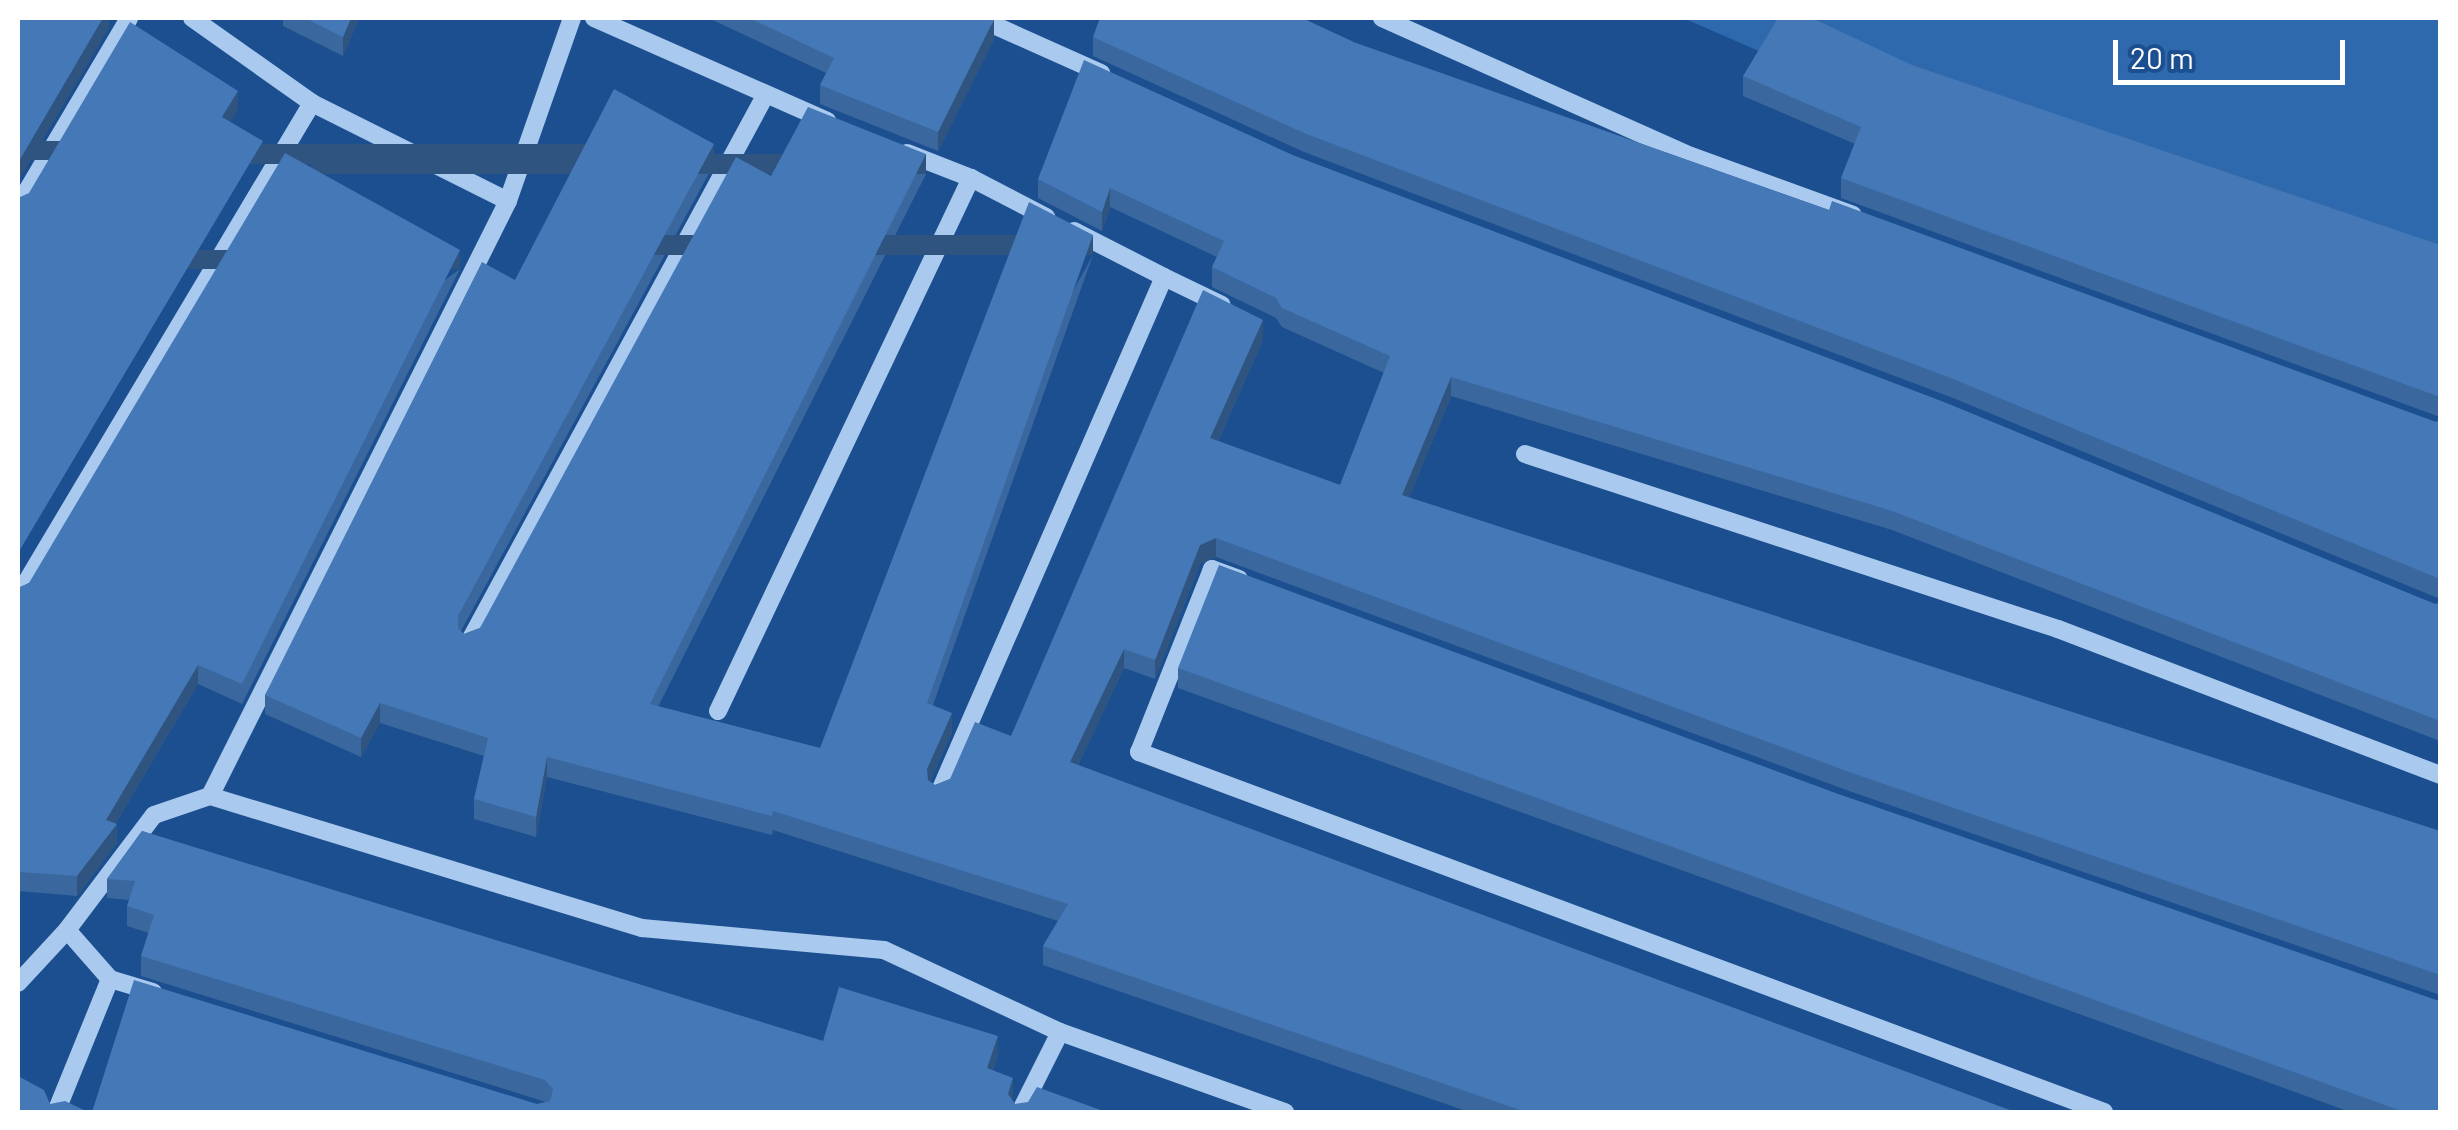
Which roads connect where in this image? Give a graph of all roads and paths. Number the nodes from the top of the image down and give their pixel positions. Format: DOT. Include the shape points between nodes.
graph roads {
  1 [pos="129,18"];
  2 [pos="192,18"];
  3 [pos="572,18"];
  4 [pos="594,18"];
  5 [pos="978,18"];
  6 [pos="1382,18"];
  7 [pos="1120,82"];
  8 [pos="765,96"];
  9 [pos="312,103"];
  10 [pos="851,130"];
  11 [pos="885,144"];
  12 [pos="971,178"];
  13 [pos="508,201"];
  14 [pos="18,206"];
  15 [pos="1878,224"];
  16 [pos="1164,277"];
  17 [pos="1235,312"];
  18 [pos="1525,454"];
  19 [pos="1249,582"];
  20 [pos="18,596"];
  21 [pos="469,642"];
  22 [pos="718,711"];
  23 [pos="2440,774"];
  24 [pos="939,793"];
  25 [pos="210,796"];
  26 [pos="67,930"];
  27 [pos="110,979"];
  28 [pos="18,983"];
  29 [pos="166,996"];
  30 [pos="1060,1032"];
  31 [pos="56,1112"];
  32 [pos="1020,1112"];
  33 [pos="1285,1112"];
  34 [pos="2104,1112"];
  1 -- 14 [label="lane"];
  2 -- 9 [label="lane"];
  3 -- 13 [label="lane"];
  4 -- 8 [label="lane"];
  5 -- 7 [label="lane"];
  6 -- 15 [label="lane" via="1691,156"];
  8 -- 10 [label="lane"];
  8 -- 21 [label="lane"];
  9 -- 13 [label="lane"];
  9 -- 20 [label="lane"];
  11 -- 12 [label="lane"];
  12 -- 16 [label="lane"];
  12 -- 22 [label="lane"];
  13 -- 25 [label="lane"];
  16 -- 17 [label="lane"];
  16 -- 24 [label="lane"];
  18 -- 23 [label="lane" via="2058,628"];
  19 -- 34 [label="lane" via="1212,569 1139,752"];
  25 -- 26 [label="lane" via="154,815"];
  25 -- 30 [label="lane" via="642,928 884,950"];
  26 -- 27 [label="lane"];
  26 -- 28 [label="lane"];
  27 -- 29 [label="lane"];
  27 -- 31 [label="lane"];
  30 -- 32 [label="lane"];
  30 -- 33 [label="lane"];
}
